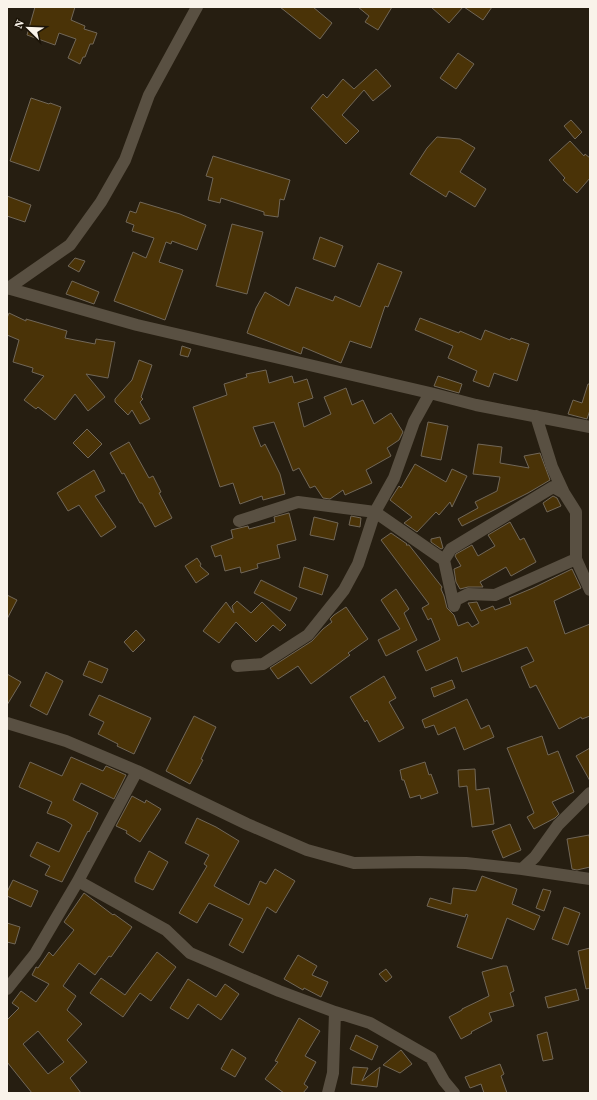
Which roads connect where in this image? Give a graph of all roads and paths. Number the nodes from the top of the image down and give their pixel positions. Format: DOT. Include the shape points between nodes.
graph roads {
  1 [pos="198,7"];
  2 [pos="7,288"];
  3 [pos="430,393"];
  4 [pos="536,416"];
  5 [pos="590,427"];
  6 [pos="564,493"];
  7 [pos="375,512"];
  8 [pos="239,521"];
  9 [pos="576,559"];
  10 [pos="444,560"];
  11 [pos="590,590"];
  12 [pos="237,666"];
  13 [pos="7,723"];
  14 [pos="137,771"];
  15 [pos="590,793"];
  16 [pos="522,869"];
  17 [pos="590,879"];
  18 [pos="78,881"];
  19 [pos="7,989"];
  20 [pos="335,1012"];
  21 [pos="328,1093"];
  22 [pos="454,1093"];
  1 -- 2 [label="street" via="149,95 125,160 100,202 70,245"];
  2 -- 3 [label="street" via="137,325"];
  3 -- 4 [label="street"];
  3 -- 7 [label="street" via="414,422 394,478"];
  4 -- 5 [label="street"];
  4 -- 6 [label="street" via="552,467"];
  6 -- 9 [label="street" via="576,512"];
  6 -- 10 [label="street" via="553,487 450,550"];
  7 -- 8 [label="street" via="298,502"];
  7 -- 10 [label="street"];
  7 -- 12 [label="street" via="358,564 344,590 308,635 263,664"];
  9 -- 10 [label="street" via="495,595 468,594 456,600 454,606"];
  9 -- 11 [label="street"];
  13 -- 14 [label="street" via="66,741"];
  14 -- 16 [label="street" via="307,850 354,863 442,863"];
  14 -- 18 [label="street"];
  15 -- 16 [label="street" via="558,825 535,857"];
  16 -- 17 [label="street"];
  18 -- 19 [label="street" via="35,954"];
  18 -- 20 [label="street" via="166,930 190,953"];
  20 -- 21 [label="street" via="333,1072"];
  20 -- 22 [label="street" via="370,1023 431,1058"];
}
